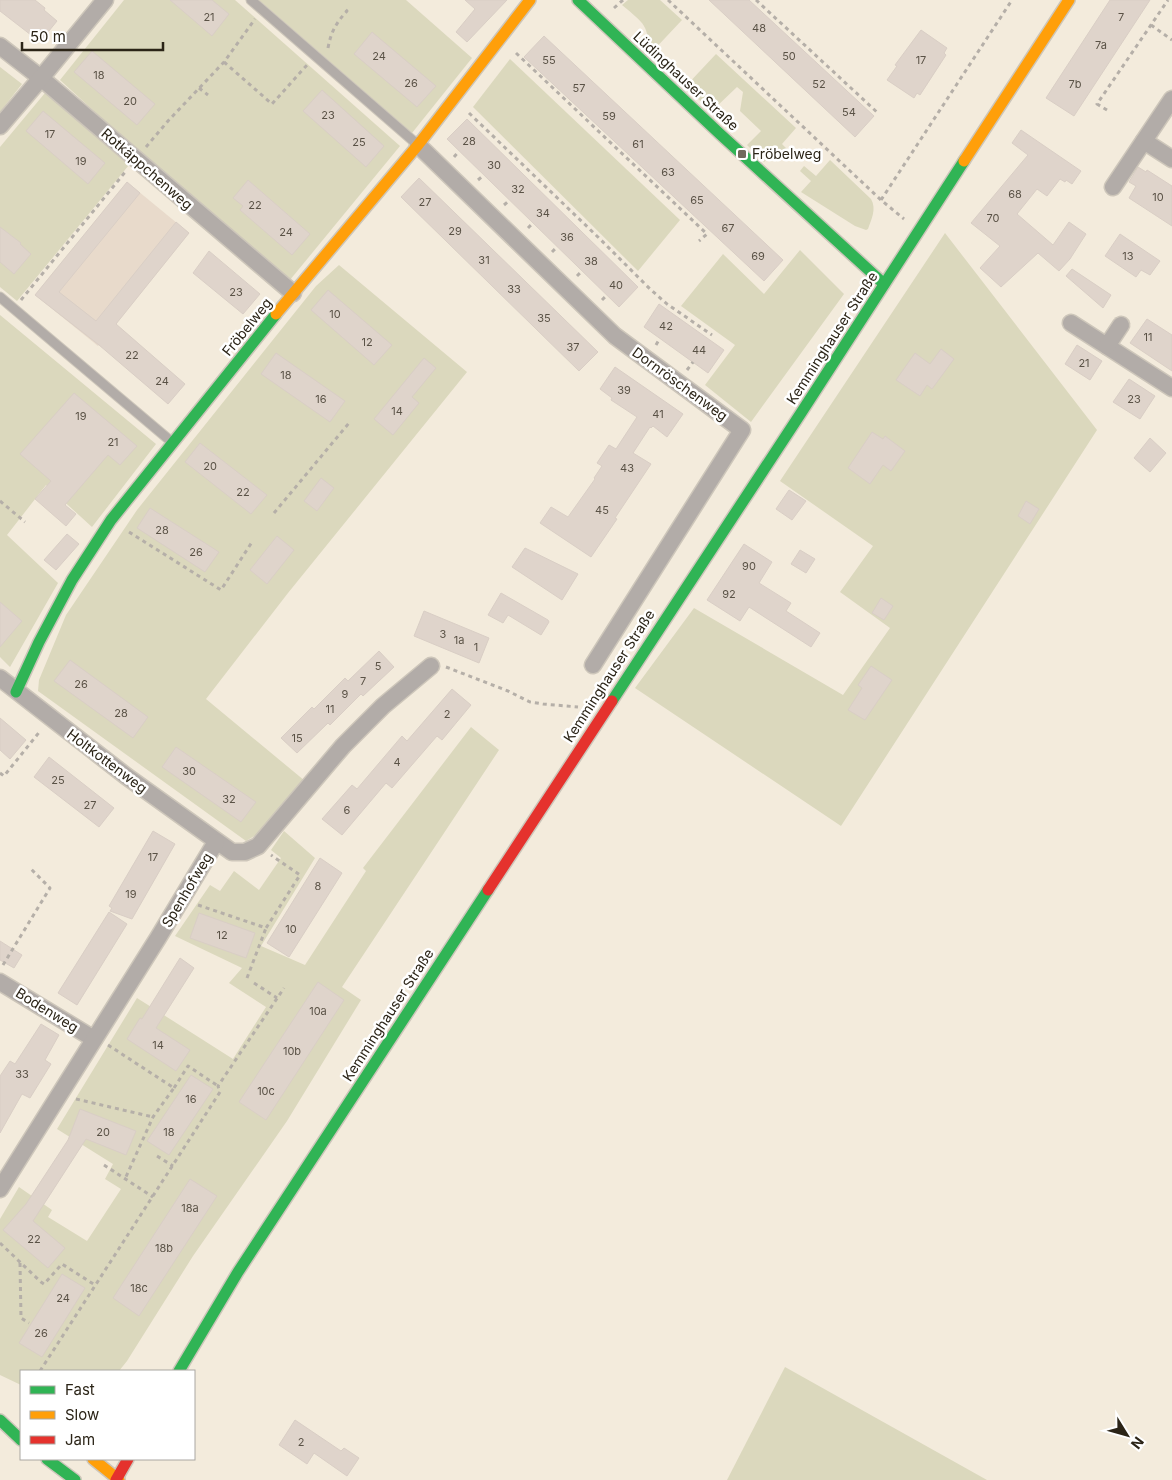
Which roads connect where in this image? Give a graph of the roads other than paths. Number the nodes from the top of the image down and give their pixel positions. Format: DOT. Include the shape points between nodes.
graph roads {
  1 [pos="105,0"];
  2 [pos="250,0"];
  3 [pos="530,0"];
  4 [pos="578,0"];
  5 [pos="1069,0"];
  6 [pos="0,46"];
  7 [pos="41,78"];
  8 [pos="1172,99"];
  9 [pos="0,126"];
  10 [pos="1144,141"];
  11 [pos="418,145"];
  12 [pos="1172,160"];
  13 [pos="1113,187"];
  14 [pos="884,284"];
  15 [pos="293,293"];
  16 [pos="0,297"];
  17 [pos="1071,323"];
  18 [pos="1121,325"];
  19 [pos="1107,346"];
  20 [pos="1172,388"];
  21 [pos="173,443"];
  22 [pos="593,665"];
  23 [pos="431,666"];
  24 [pos="0,678"];
  25 [pos="16,692"];
  26 [pos="216,842"];
  27 [pos="0,982"];
  28 [pos="94,1038"];
  29 [pos="0,1189"];
  30 [pos="180,1370"];
  31 [pos="0,1414"];
  32 [pos="14,1418"];
  33 [pos="0,1420"];
  34 [pos="20,1439"];
  35 [pos="48,1460"];
  36 [pos="94,1460"];
  37 [pos="127,1460"];
  38 [pos="76,1480"];
  39 [pos="117,1480"];
  1 -- 7 [label="street"];
  2 -- 11 [label="lane"];
  3 -- 11 [label="main road, Fröbelweg"];
  4 -- 14 [label="main road, Lüdinghauser Straße"];
  5 -- 14 [label="main road, Kemminghauser Straße"];
  6 -- 7 [label="street, Rotkäppchenweg"];
  7 -- 9 [label="street"];
  7 -- 15 [label="street, Rotkäppchenweg"];
  8 -- 10 [label="street"];
  10 -- 12 [label="street"];
  10 -- 13 [label="street"];
  11 -- 15 [label="main road, Fröbelweg"];
  11 -- 22 [label="street, Dornröschenweg" via="615,336 742,430"];
  14 -- 30 [label="main road, Kemminghauser Straße" via="238,1272"];
  15 -- 21 [label="main road, Fröbelweg"];
  16 -- 21 [label="lane"];
  17 -- 19 [label="street"];
  18 -- 19 [label="street"];
  19 -- 20 [label="street"];
  21 -- 25 [label="main road, Fröbelweg" via="111,520 72,580"];
  23 -- 26 [label="street, Spenhofweg" via="383,706 343,746 258,846 245,852 232,852"];
  24 -- 25 [label="street, Holtkottenweg"];
  25 -- 26 [label="street, Holtkottenweg"];
  26 -- 28 [label="street, Spenhofweg"];
  27 -- 28 [label="street, Bodenweg"];
  28 -- 29 [label="street, Spenhofweg"];
  31 -- 32 [label="main road"];
  33 -- 34 [label="main road"];
  35 -- 38 [label="main road"];
  36 -- 39 [label="main road"];
  37 -- 39 [label="main road"];
}
